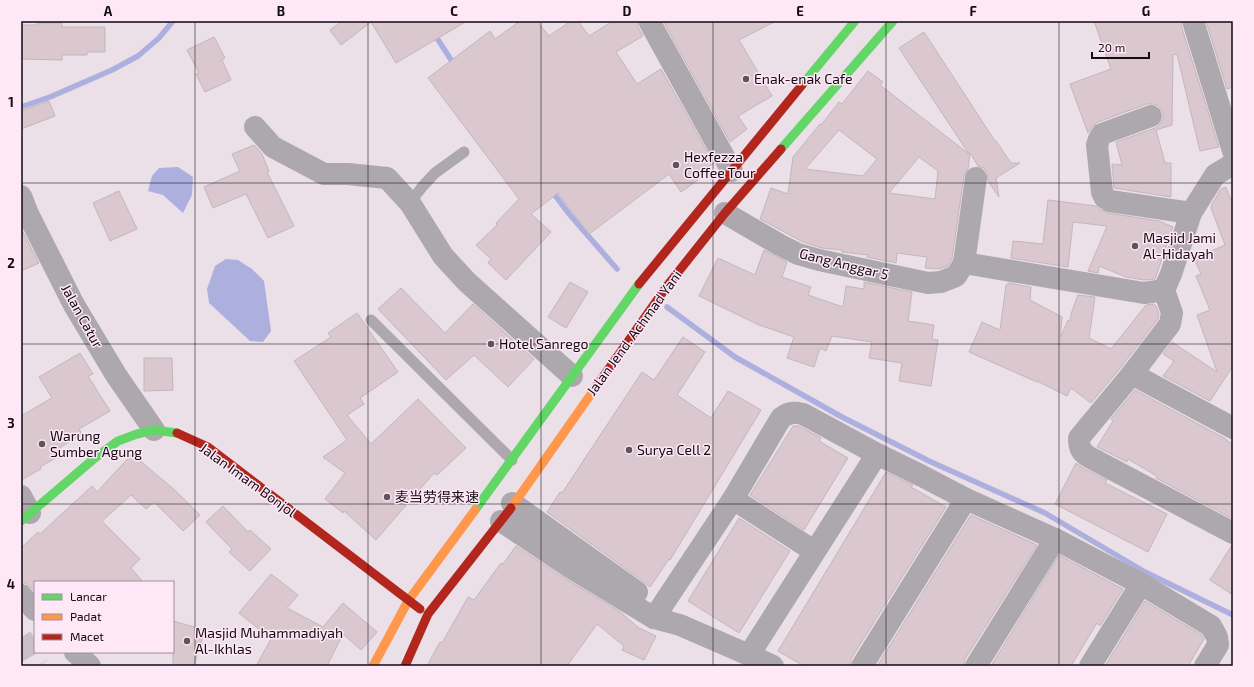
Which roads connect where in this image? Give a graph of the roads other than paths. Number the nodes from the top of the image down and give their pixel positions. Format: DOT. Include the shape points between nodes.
graph roads {
  1 [pos="648,21"];
  2 [pos="855,21"];
  3 [pos="893,21"];
  4 [pos="1193,21"];
  5 [pos="1151,116"];
  6 [pos="255,127"];
  7 [pos="1233,151"];
  8 [pos="464,152"];
  9 [pos="1233,164"];
  10 [pos="732,171"];
  11 [pos="976,178"];
  12 [pos="21,196"];
  13 [pos="410,203"];
  14 [pos="725,213"];
  15 [pos="1191,213"];
  16 [pos="964,263"];
  17 [pos="1164,290"];
  18 [pos="632,292"];
  19 [pos="648,302"];
  20 [pos="371,320"];
  21 [pos="1132,374"];
  22 [pos="572,376"];
  23 [pos="1233,428"];
  24 [pos="154,430"];
  25 [pos="179,433"];
  26 [pos="190,448"];
  27 [pos="877,454"];
  28 [pos="512,460"];
  29 [pos="733,499"];
  30 [pos="966,499"];
  31 [pos="24,510"];
  32 [pos="506,512"];
  33 [pos="1233,533"];
  34 [pos="1055,539"];
  35 [pos="814,551"];
  36 [pos="1141,584"];
  37 [pos="21,595"];
  38 [pos="408,601"];
  39 [pos="34,609"];
  40 [pos="657,613"];
  41 [pos="428,614"];
  42 [pos="76,653"];
  43 [pos="750,655"];
  44 [pos="90,666"];
  45 [pos="373,666"];
  46 [pos="405,666"];
  47 [pos="772,666"];
  48 [pos="862,666"];
  49 [pos="976,666"];
  50 [pos="1090,666"];
  51 [pos="1205,666"];
  1 -- 10 [label="street"];
  2 -- 10 [label="street, Jalan Jend. Achmad Yani"];
  3 -- 14 [label="street, Jalan Jend. Achmad Yani"];
  4 -- 7 [label="street"];
  5 -- 15 [label="street" via="1102,134 1098,139 1102,192 1110,201"];
  6 -- 13 [label="street" via="273,147 324,174 387,178"];
  8 -- 13 [label="lane" via="435,173"];
  9 -- 15 [label="street" via="1215,175"];
  10 -- 18 [label="street, Jalan Jend. Achmad Yani"];
  11 -- 16 [label="street"];
  12 -- 24 [label="street, Jalan Catur" via="74,305 116,375"];
  13 -- 22 [label="street" via="443,256 467,282"];
  14 -- 16 [label="street, Gang Anggar 5" via="798,254 928,283 941,282 956,276"];
  14 -- 19 [label="street, Jalan Jend. Achmad Yani" via="667,286"];
  15 -- 17 [label="street"];
  16 -- 17 [label="street" via="1144,293"];
  17 -- 21 [label="street" via="1172,313 1170,324"];
  18 -- 19 [label="street"];
  18 -- 22 [label="street, Jalan Jend. Achmad Yani"];
  19 -- 32 [label="street, Jalan Jend. Achmad Yani"];
  20 -- 28 [label="lane"];
  21 -- 23 [label="street"];
  21 -- 33 [label="street" via="1079,438 1082,452"];
  22 -- 28 [label="street, Jalan Jend. Achmad Yani"];
  24 -- 25 [label="street, Jalan Imam Bonjol"];
  24 -- 31 [label="street, Jalan Imam Bonjol" via="118,441"];
  25 -- 26 [label="street"];
  25 -- 38 [label="street, Jalan Imam Bonjol" via="208,447"];
  27 -- 29 [label="street" via="803,414 787,414 781,418"];
  27 -- 30 [label="street"];
  27 -- 35 [label="street"];
  28 -- 38 [label="street, Jalan Jend. Achmad Yani"];
  29 -- 35 [label="street"];
  29 -- 40 [label="street"];
  30 -- 34 [label="street"];
  30 -- 48 [label="street"];
  32 -- 40 [label="street"];
  32 -- 41 [label="street, Jalan Jend. Achmad Yani"];
  34 -- 36 [label="street"];
  34 -- 49 [label="street"];
  35 -- 43 [label="street"];
  36 -- 50 [label="street"];
  36 -- 51 [label="street" via="1211,626 1218,645"];
  37 -- 39 [label="street"];
  38 -- 41 [label="street, Jalan Imam Bonjol"];
  38 -- 45 [label="street, Jalan Jend. Achmad Yani"];
  40 -- 43 [label="street"];
  41 -- 46 [label="street, Jalan Jend. Achmad Yani" via="421,623"];
  42 -- 44 [label="street"];
  43 -- 47 [label="street"];
}
